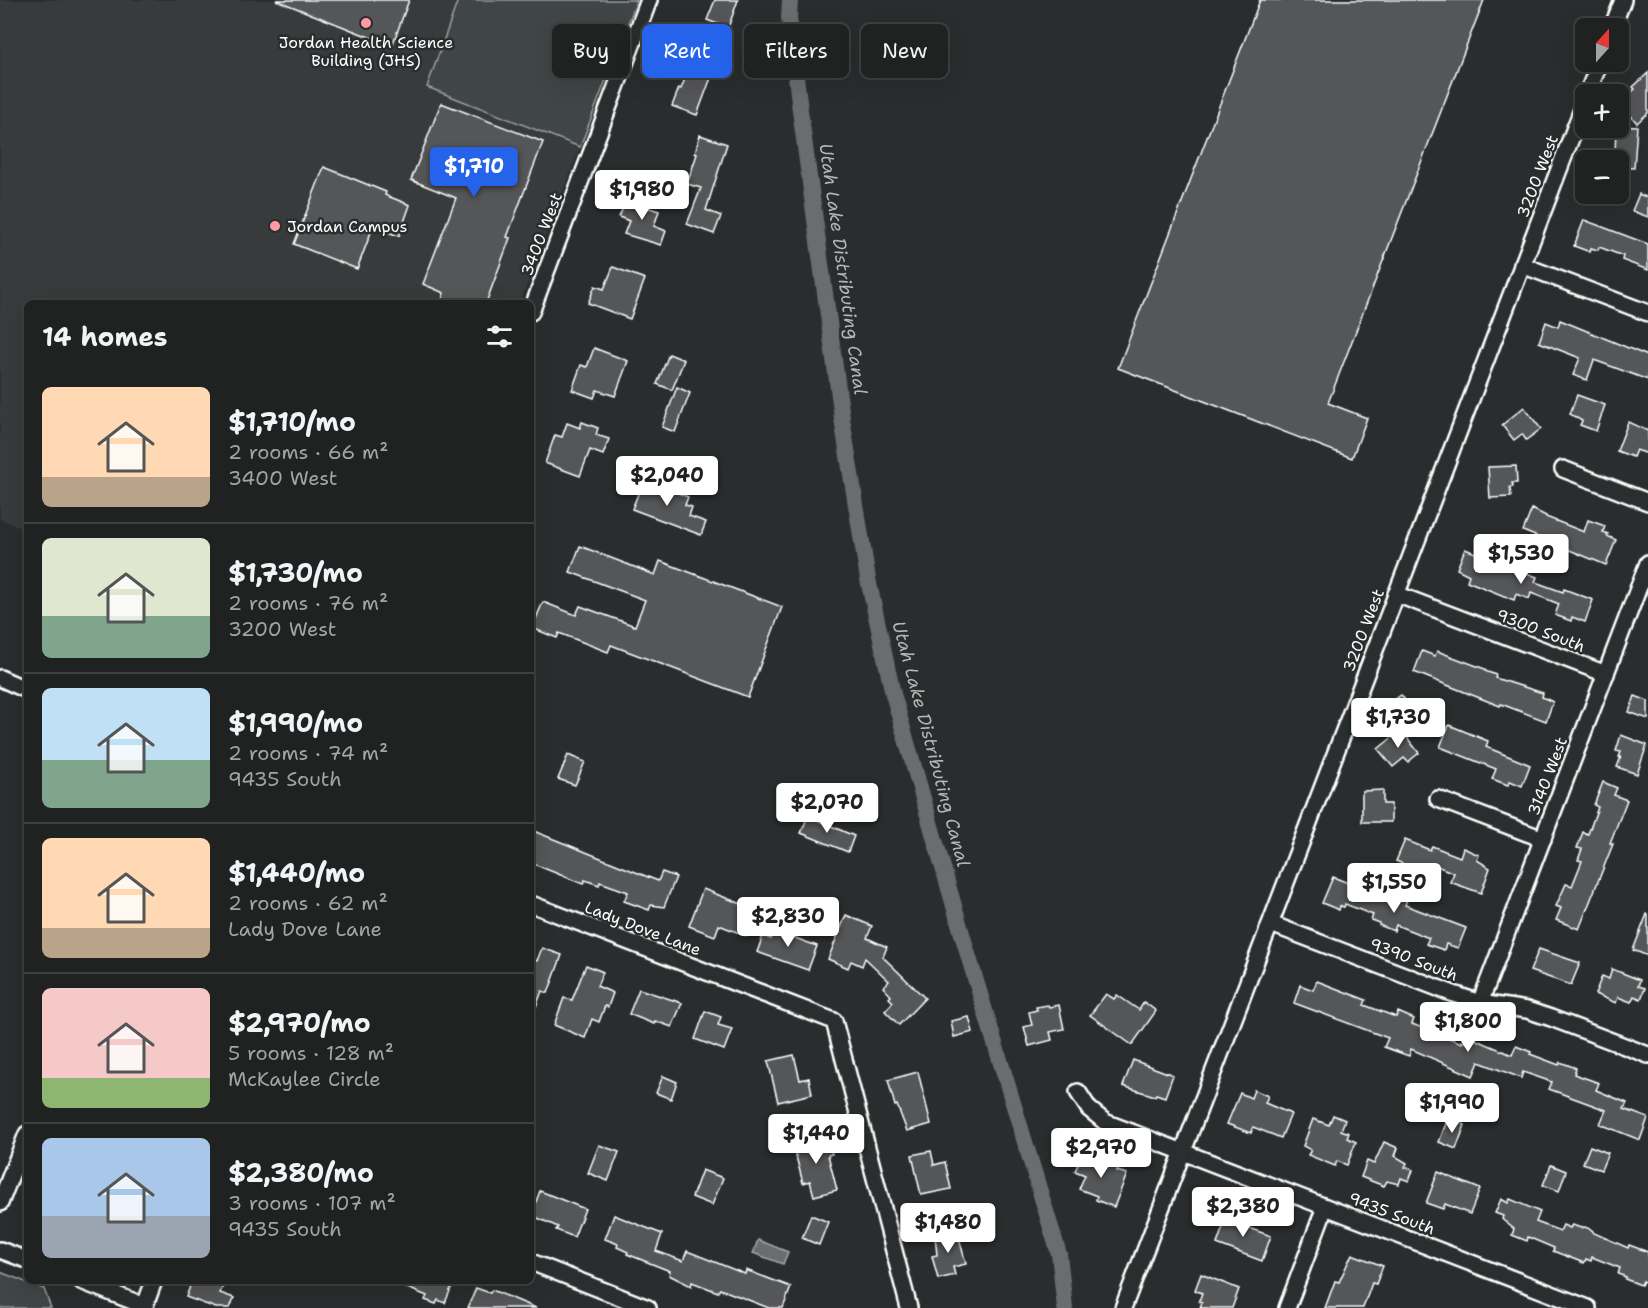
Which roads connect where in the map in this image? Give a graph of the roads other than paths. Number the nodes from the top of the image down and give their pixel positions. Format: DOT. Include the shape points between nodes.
graph roads {
  1 [pos="649,0"];
  2 [pos="1623,0"];
  3 [pos="1616,18"];
  4 [pos="1575,128"];
  5 [pos="1522,265"];
  6 [pos="534,304"];
  7 [pos="1648,313"];
  8 [pos="1563,469"];
  9 [pos="1648,502"];
  10 [pos="1648,563"];
  11 [pos="1396,594"];
  12 [pos="1606,674"];
  13 [pos="0,678"];
  14 [pos="24,689"];
  15 [pos="1438,799"];
  16 [pos="1543,839"];
  17 [pos="534,905"];
  18 [pos="1271,924"];
  19 [pos="1480,1003"];
  20 [pos="1648,1055"];
  21 [pos="1078,1092"];
  22 [pos="24,1142"];
  23 [pos="1183,1151"];
  24 [pos="0,1203"];
  25 [pos="1325,1207"];
  26 [pos="0,1250"];
  27 [pos="24,1259"];
  28 [pos="534,1263"];
  29 [pos="88,1284"];
  30 [pos="153,1284"];
  31 [pos="1566,1304"];
  32 [pos="145,1307"];
  33 [pos="648,1308"];
  34 [pos="909,1308"];
  35 [pos="1123,1308"];
  36 [pos="1287,1308"];
  37 [pos="1588,1308"];
  1 -- 6 [label="street, 3400 West"];
  2 -- 3 [label="street"];
  4 -- 5 [label="street, 3200 West"];
  5 -- 7 [label="street"];
  5 -- 11 [label="street, 3200 West"];
  8 -- 9 [label="street"];
  10 -- 12 [label="street, 3140 West"];
  11 -- 12 [label="street, 9300 South"];
  11 -- 18 [label="street, 3200 West"];
  12 -- 16 [label="street, 3140 West"];
  13 -- 14 [label="street"];
  15 -- 16 [label="street"];
  16 -- 19 [label="street, 3140 West"];
  17 -- 34 [label="street, Lady Dove Lane" via="834,1021"];
  18 -- 19 [label="street, 9390 South"];
  18 -- 23 [label="street, 3200 West"];
  19 -- 20 [label="street, 9390 South" via="1527,1010"];
  21 -- 23 [label="street, 9435 South" via="1089,1109 1106,1122"];
  22 -- 24 [label="street"];
  23 -- 25 [label="street, 9435 South"];
  23 -- 35 [label="street, 3200 West"];
  25 -- 31 [label="street, 9435 South"];
  25 -- 36 [label="street"];
  26 -- 27 [label="street"];
  28 -- 33 [label="street"];
  29 -- 32 [label="street"];
  30 -- 32 [label="street"];
  31 -- 37 [label="street, 9435 South"];
}
